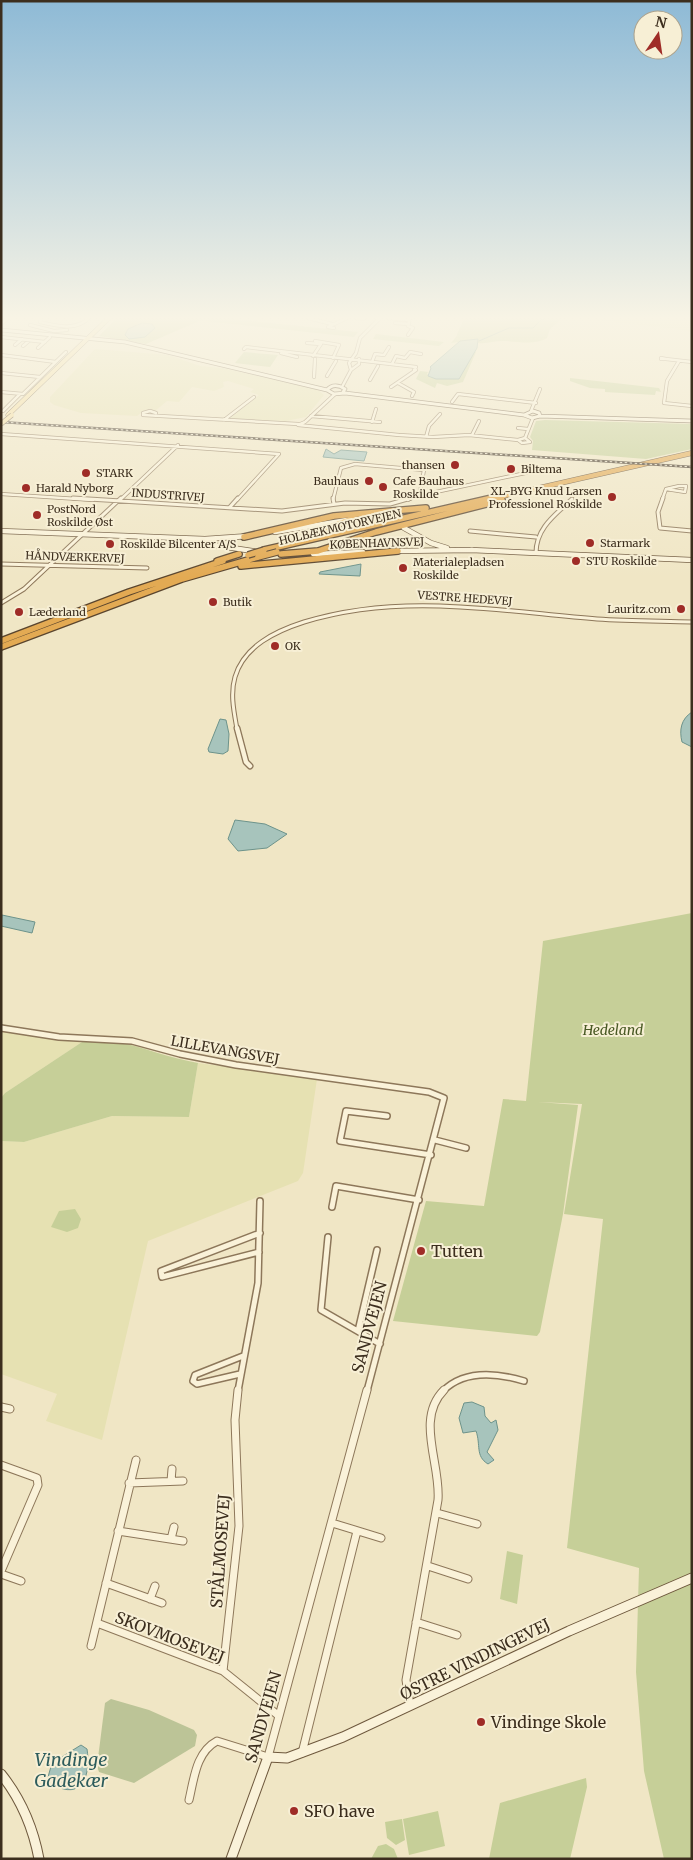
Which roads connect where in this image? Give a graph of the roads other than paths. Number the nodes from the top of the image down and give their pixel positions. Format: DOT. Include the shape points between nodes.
graph roads {
  1 [pos="535,404"];
  2 [pos="10,405"];
  3 [pos="21,405"];
  4 [pos="243,405"];
  5 [pos="322,405"];
  6 [pos="443,405"];
  7 [pos="376,409"];
  8 [pos="3,411"];
  9 [pos="533,411"];
  10 [pos="440,414"];
  11 [pos="163,415"];
  12 [pos="526,415"];
  13 [pos="540,415"];
  14 [pos="312,416"];
  15 [pos="533,418"];
  16 [pos="224,420"];
  17 [pos="692,421"];
  18 [pos="1,422"];
  19 [pos="372,422"];
  20 [pos="380,422"];
  21 [pos="479,422"];
  22 [pos="307,424"];
  23 [pos="529,424"];
  24 [pos="518,428"];
  25 [pos="528,429"];
  26 [pos="1,434"];
  27 [pos="472,435"];
  28 [pos="426,437"];
  29 [pos="525,438"];
  30 [pos="518,440"];
  31 [pos="178,445"];
  32 [pos="692,453"];
  33 [pos="692,457"];
  34 [pos="535,471"];
  35 [pos="666,489"];
  36 [pos="1,494"];
  37 [pos="417,496"];
  38 [pos="503,497"];
  39 [pos="572,499"];
  40 [pos="118,500"];
  41 [pos="334,504"];
  42 [pos="230,507"];
  43 [pos="353,519"];
  44 [pos="380,519"];
  45 [pos="404,528"];
  46 [pos="1,531"];
  47 [pos="470,531"];
  48 [pos="692,531"];
  49 [pos="82,534"];
  50 [pos="133,536"];
  51 [pos="244,537"];
  52 [pos="536,537"];
  53 [pos="473,550"];
  54 [pos="398,551"];
  55 [pos="279,553"];
  56 [pos="536,553"];
  57 [pos="692,560"];
  58 [pos="1,564"];
  59 [pos="50,565"];
  60 [pos="147,568"];
  61 [pos="156,582"];
  62 [pos="140,594"];
  63 [pos="1,603"];
  64 [pos="692,622"];
  65 [pos="1,641"];
  66 [pos="1,647"];
  67 [pos="250,766"];
  68 [pos="1,1028"];
  69 [pos="444,1098"];
  70 [pos="387,1116"];
  71 [pos="435,1140"];
  72 [pos="466,1148"];
  73 [pos="431,1155"];
  74 [pos="420,1200"];
  75 [pos="260,1201"];
  76 [pos="332,1206"];
  77 [pos="260,1233"];
  78 [pos="328,1237"];
  79 [pos="377,1250"];
  80 [pos="260,1252"];
  81 [pos="358,1331"];
  82 [pos="380,1344"];
  83 [pos="243,1356"];
  84 [pos="240,1374"];
  85 [pos="524,1381"];
  86 [pos="1,1407"];
  87 [pos="10,1409"];
  88 [pos="136,1460"];
  89 [pos="1,1465"];
  90 [pos="172,1470"];
  91 [pos="171,1481"];
  92 [pos="183,1481"];
  93 [pos="129,1483"];
  94 [pos="437,1513"];
  95 [pos="332,1523"];
  96 [pos="477,1524"];
  97 [pos="174,1527"];
  98 [pos="357,1531"];
  99 [pos="118,1532"];
  100 [pos="381,1538"];
  101 [pos="171,1539"];
  102 [pos="183,1541"];
  103 [pos="428,1566"];
  104 [pos="1,1573"];
  105 [pos="692,1578"];
  106 [pos="468,1579"];
  107 [pos="20,1582"];
  108 [pos="106,1582"];
  109 [pos="155,1586"];
  110 [pos="150,1599"];
  111 [pos="162,1603"];
  112 [pos="416,1622"];
  113 [pos="97,1623"];
  114 [pos="457,1635"];
  115 [pos="91,1646"];
  116 [pos="223,1671"];
  117 [pos="410,1706"];
  118 [pos="279,1716"];
  119 [pos="302,1753"];
  120 [pos="268,1756"];
  121 [pos="1,1774"];
  122 [pos="189,1800"];
  123 [pos="39,1859"];
  124 [pos="231,1859"];
  1 -- 9 [label="street"];
  2 -- 8 [label="street"];
  3 -- 18 [label="main road, bridge"];
  4 -- 16 [label="street"];
  5 -- 14 [label="street"];
  6 -- 12 [label="street"];
  7 -- 19 [label="street"];
  9 -- 12 [label="street"];
  9 -- 13 [label="street"];
  10 -- 28 [label="street" via="429,426"];
  11 -- 11 [label="street" via="150,411 142,414 148,416"];
  11 -- 16 [label="street"];
  12 -- 15 [label="street"];
  12 -- 23 [label="street"];
  13 -- 15 [label="street"];
  13 -- 17 [label="street"];
  14 -- 19 [label="street"];
  14 -- 22 [label="street"];
  15 -- 23 [label="street"];
  16 -- 22 [label="street"];
  19 -- 20 [label="street"];
  21 -- 27 [label="street"];
  22 -- 28 [label="street"];
  23 -- 25 [label="street"];
  24 -- 25 [label="street"];
  25 -- 29 [label="street"];
  26 -- 31 [label="street"];
  27 -- 28 [label="street"];
  27 -- 30 [label="street"];
  29 -- 30 [label="street"];
  29 -- 30 [label="street" via="530,442"];
  31 -- 40 [label="street"];
  31 -- 42 [label="street" via="279,454"];
  32 -- 38 [label="highway, HOLBÆKMOTORVEJEN"];
  33 -- 38 [label="highway, HOLBÆKMOTORVEJEN"];
  34 -- 37 [label="street, INDUSTRIVEJ"];
  35 -- 35 [label="street" via="679,486 686,486 685,492"];
  35 -- 48 [label="street" via="657,517 660,528"];
  36 -- 40 [label="street, INDUSTRIVEJ"];
  37 -- 41 [label="street, INDUSTRIVEJ" via="386,505"];
  37 -- 41 [label="street" via="423,469 351,464 341,468"];
  38 -- 51 [label="highway" via="334,516"];
  38 -- 55 [label="highway, HOLBÆKMOTORVEJEN"];
  38 -- 55 [label="highway" via="318,551"];
  38 -- 61 [label="highway, HOLBÆKMOTORVEJEN, bridge" via="264,550"];
  39 -- 52 [label="street"];
  40 -- 42 [label="street, INDUSTRIVEJ"];
  40 -- 49 [label="street"];
  41 -- 42 [label="street, INDUSTRIVEJ" via="294,511"];
  43 -- 44 [label="street, KØBENHAVNSVEJ"];
  43 -- 51 [label="street, KØBENHAVNSVEJ"];
  43 -- 61 [label="highway, bridge"];
  45 -- 53 [label="street, KØBENHAVNSVEJ" via="438,546"];
  46 -- 49 [label="street, KØBENHAVNSVEJ"];
  47 -- 52 [label="street"];
  49 -- 50 [label="street, KØBENHAVNSVEJ"];
  49 -- 59 [label="street"];
  50 -- 51 [label="street, KØBENHAVNSVEJ"];
  50 -- 55 [label="street, KØBENHAVNSVEJ"];
  52 -- 56 [label="street"];
  53 -- 54 [label="street, KØBENHAVNSVEJ"];
  53 -- 56 [label="street, KØBENHAVNSVEJ"];
  54 -- 55 [label="street, KØBENHAVNSVEJ"];
  54 -- 62 [label="highway" via="260,563"];
  55 -- 62 [label="highway, HOLBÆKMOTORVEJEN, bridge" via="182,579"];
  56 -- 57 [label="street, KØBENHAVNSVEJ"];
  58 -- 59 [label="street, HÅNDVÆRKERVEJ"];
  59 -- 60 [label="street, HÅNDVÆRKERVEJ"];
  59 -- 63 [label="street" via="19,594"];
  61 -- 65 [label="highway, HOLBÆKMOTORVEJEN"];
  62 -- 66 [label="highway, HOLBÆKMOTORVEJEN"];
  64 -- 67 [label="street, VESTRE HEDEVEJ" via="598,619 427,602 359,608 305,620 258,644 245,657 235,675 233,702 246,762"];
  68 -- 69 [label="street, LILLEVANGSVEJ" via="59,1038 132,1041 236,1065 429,1092"];
  69 -- 71 [label="street, SANDVEJEN"];
  70 -- 73 [label="street" via="346,1111 340,1141"];
  71 -- 72 [label="street"];
  71 -- 73 [label="street, SANDVEJEN"];
  73 -- 74 [label="street, SANDVEJEN"];
  74 -- 76 [label="street" via="336,1186"];
  74 -- 82 [label="street, SANDVEJEN"];
  75 -- 77 [label="street, STÅLMOSEVEJ"];
  77 -- 80 [label="street, STÅLMOSEVEJ"];
  77 -- 80 [label="street" via="160,1274 162,1277"];
  78 -- 81 [label="street" via="321,1310"];
  79 -- 81 [label="street"];
  80 -- 83 [label="street, STÅLMOSEVEJ" via="255,1306"];
  81 -- 82 [label="street"];
  82 -- 95 [label="street, SANDVEJEN"];
  83 -- 84 [label="street, STÅLMOSEVEJ"];
  83 -- 84 [label="street" via="195,1375 194,1381 197,1384"];
  84 -- 116 [label="street, STÅLMOSEVEJ" via="235,1420 239,1526"];
  85 -- 94 [label="street" via="509,1376 475,1375 456,1380 440,1395 432,1408 429,1433 438,1480"];
  86 -- 87 [label="street"];
  88 -- 93 [label="street, SKOVMOSEVEJ"];
  89 -- 104 [label="street" via="37,1478 38,1485"];
  90 -- 91 [label="street"];
  91 -- 92 [label="street"];
  91 -- 93 [label="street"];
  93 -- 99 [label="street, SKOVMOSEVEJ"];
  94 -- 96 [label="street"];
  94 -- 103 [label="street"];
  95 -- 98 [label="street"];
  95 -- 118 [label="street, SANDVEJEN"];
  97 -- 101 [label="street"];
  98 -- 100 [label="street"];
  98 -- 119 [label="street"];
  99 -- 101 [label="street"];
  99 -- 108 [label="street, SKOVMOSEVEJ"];
  101 -- 102 [label="street"];
  103 -- 106 [label="street"];
  103 -- 112 [label="street"];
  104 -- 107 [label="street"];
  105 -- 117 [label="street, ØSTRE VINDINGEVEJ" via="569,1631"];
  108 -- 110 [label="street, SKOVMOSEVEJ"];
  108 -- 113 [label="street, SKOVMOSEVEJ"];
  109 -- 110 [label="street, SKOVMOSEVEJ"];
  110 -- 111 [label="street, SKOVMOSEVEJ"];
  112 -- 114 [label="street"];
  112 -- 117 [label="street" via="406,1680"];
  113 -- 115 [label="street, SKOVMOSEVEJ"];
  113 -- 116 [label="street, SKOVMOSEVEJ"];
  116 -- 118 [label="street, SKOVMOSEVEJ"];
  117 -- 119 [label="street, ØSTRE VINDINGEVEJ"];
  118 -- 120 [label="street, SANDVEJEN"];
  119 -- 120 [label="street, ØSTRE VINDINGEVEJ" via="287,1758"];
  120 -- 122 [label="street" via="217,1741 209,1743"];
  120 -- 124 [label="street, SANDVEJEN"];
  121 -- 123 [label="street" via="23,1807"];
}
